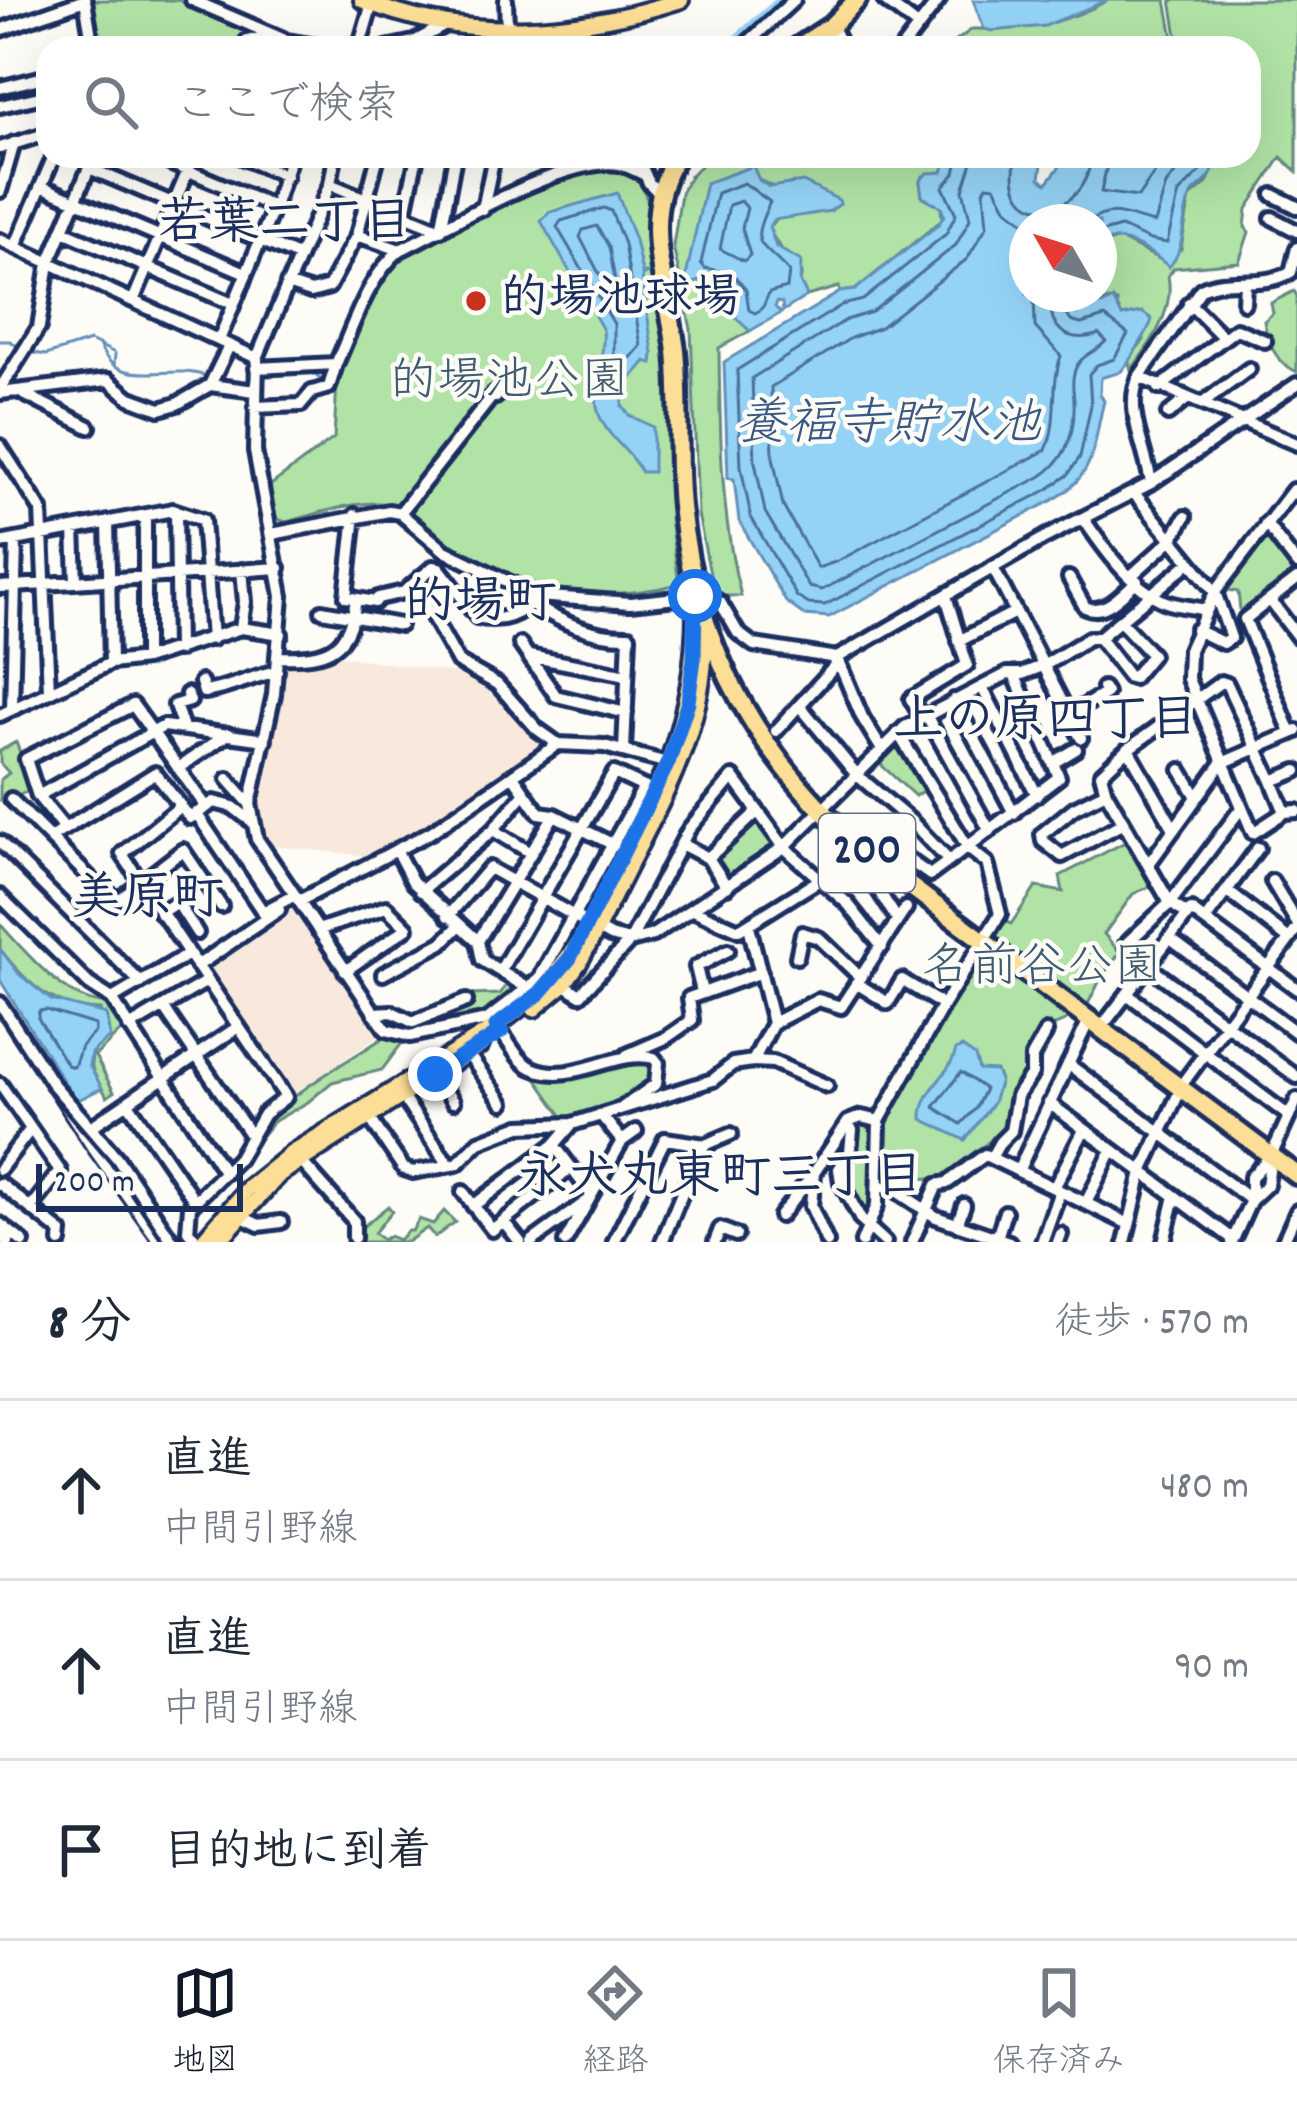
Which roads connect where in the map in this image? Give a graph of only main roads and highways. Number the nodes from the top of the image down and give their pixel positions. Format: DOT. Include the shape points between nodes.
graph roads {
  1 [pos="681,0"];
  2 [pos="857,0"];
  3 [pos="868,0"];
  4 [pos="368,1"];
  5 [pos="815,36"];
  6 [pos="841,36"];
  7 [pos="673,168"];
  8 [pos="680,168"];
  9 [pos="664,197"];
  10 [pos="698,596"];
  11 [pos="704,621"];
  12 [pos="731,684"];
  13 [pos="700,692"];
  14 [pos="771,735"];
  15 [pos="673,764"];
  16 [pos="588,922"];
  17 [pos="495,1026"];
  18 [pos="365,1111"];
  19 [pos="1297,1175"];
  20 [pos="234,1212"];
  21 [pos="200,1242"];
  22 [pos="218,1242"];
  1 -- 4 [label="main road" via="596,22 506,30 447,24"];
  2 -- 5 [label="highway"];
  3 -- 6 [label="highway"];
  7 -- 9 [label="highway, 200"];
  8 -- 9 [label="highway, 200"];
  9 -- 10 [label="highway, 200" via="686,356"];
  10 -- 11 [label="highway, 200"];
  10 -- 14 [label="highway, 200"];
  10 -- 15 [label="main road"];
  11 -- 12 [label="highway, 200"];
  11 -- 13 [label="main road"];
  12 -- 13 [label="main road" via="716,675"];
  12 -- 14 [label="highway, 200"];
  13 -- 15 [label="main road"];
  14 -- 19 [label="highway, 200" via="820,811 872,857"];
  15 -- 16 [label="main road"];
  15 -- 16 [label="main road" via="649,789"];
  16 -- 17 [label="main road" via="554,977"];
  16 -- 17 [label="main road" via="564,984"];
  17 -- 18 [label="main road"];
  17 -- 18 [label="main road" via="468,1054"];
  18 -- 20 [label="main road" via="296,1156"];
  20 -- 21 [label="main road"];
  20 -- 22 [label="main road"];
}
